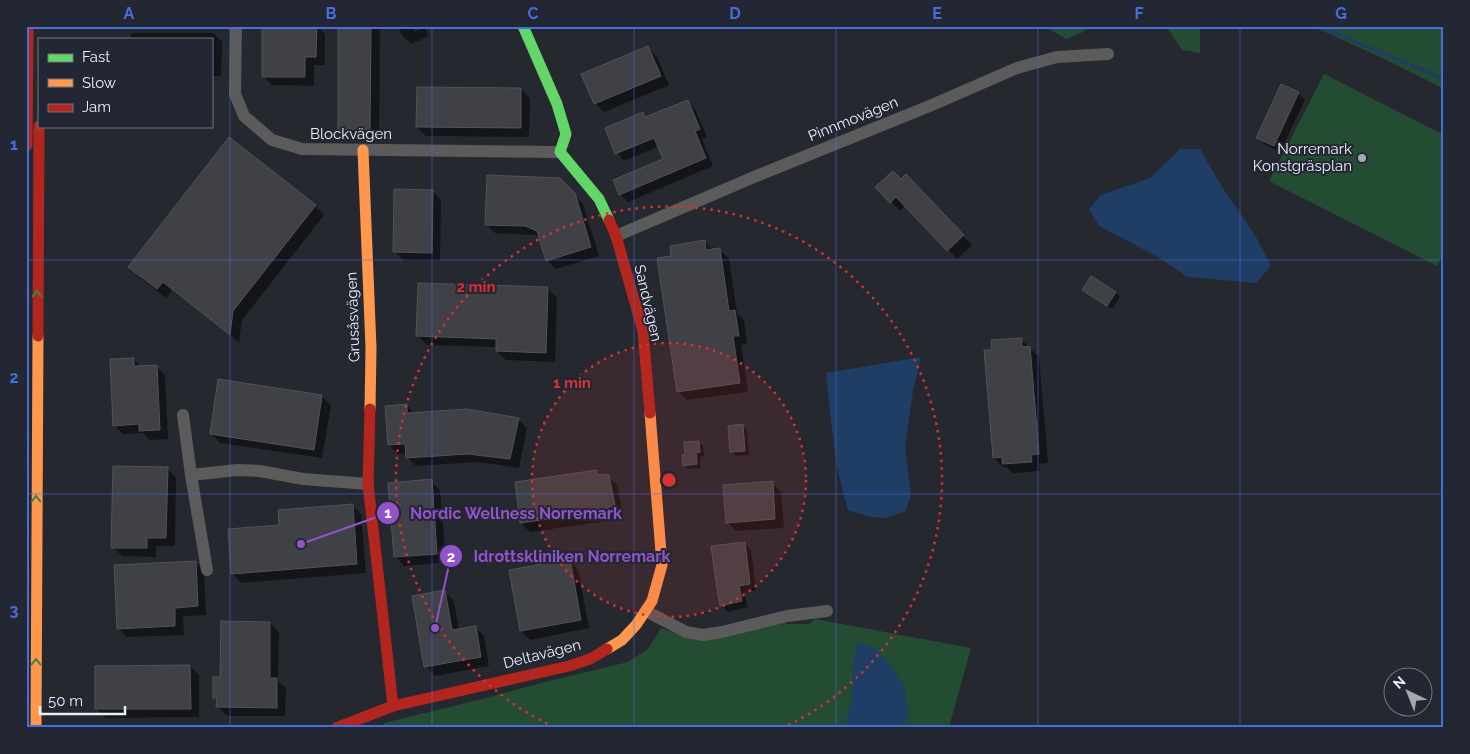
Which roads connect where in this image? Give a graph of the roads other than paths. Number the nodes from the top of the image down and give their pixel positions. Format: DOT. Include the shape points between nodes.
graph roads {
  1 [pos="28,26"];
  2 [pos="236,26"];
  3 [pos="522,26"];
  4 [pos="1108,54"];
  5 [pos="39,128"];
  6 [pos="362,150"];
  7 [pos="560,152"];
  8 [pos="27,161"];
  9 [pos="616,236"];
  10 [pos="183,415"];
  11 [pos="191,475"];
  12 [pos="368,484"];
  13 [pos="207,570"];
  14 [pos="646,611"];
  15 [pos="827,611"];
  16 [pos="393,706"];
  17 [pos="36,728"];
  18 [pos="336,728"];
  1 -- 8 [label="street"];
  2 -- 6 [label="street, Blockvägen" via="235,94 244,116 272,140 302,150"];
  3 -- 7 [label="street" via="557,104 566,134"];
  4 -- 9 [label="street, Pinnmovägen" via="1057,58 1017,68"];
  17 -- 5 [label="street, one-way"];
  6 -- 7 [label="street, Blockvägen"];
  6 -- 12 [label="street, Grusåsvägen" via="371,348"];
  7 -- 9 [label="street, Sandvägen" via="599,199"];
  9 -- 14 [label="street, Sandvägen" via="643,331 662,557 652,601"];
  10 -- 11 [label="street"];
  11 -- 12 [label="street" via="260,471 303,479"];
  11 -- 13 [label="street"];
  12 -- 16 [label="street, Grusåsvägen"];
  14 -- 15 [label="street" via="686,632 703,635 787,616"];
  14 -- 16 [label="street, Deltavägen" via="622,640 590,659"];
  16 -- 18 [label="street, Deltavägen"];
}
